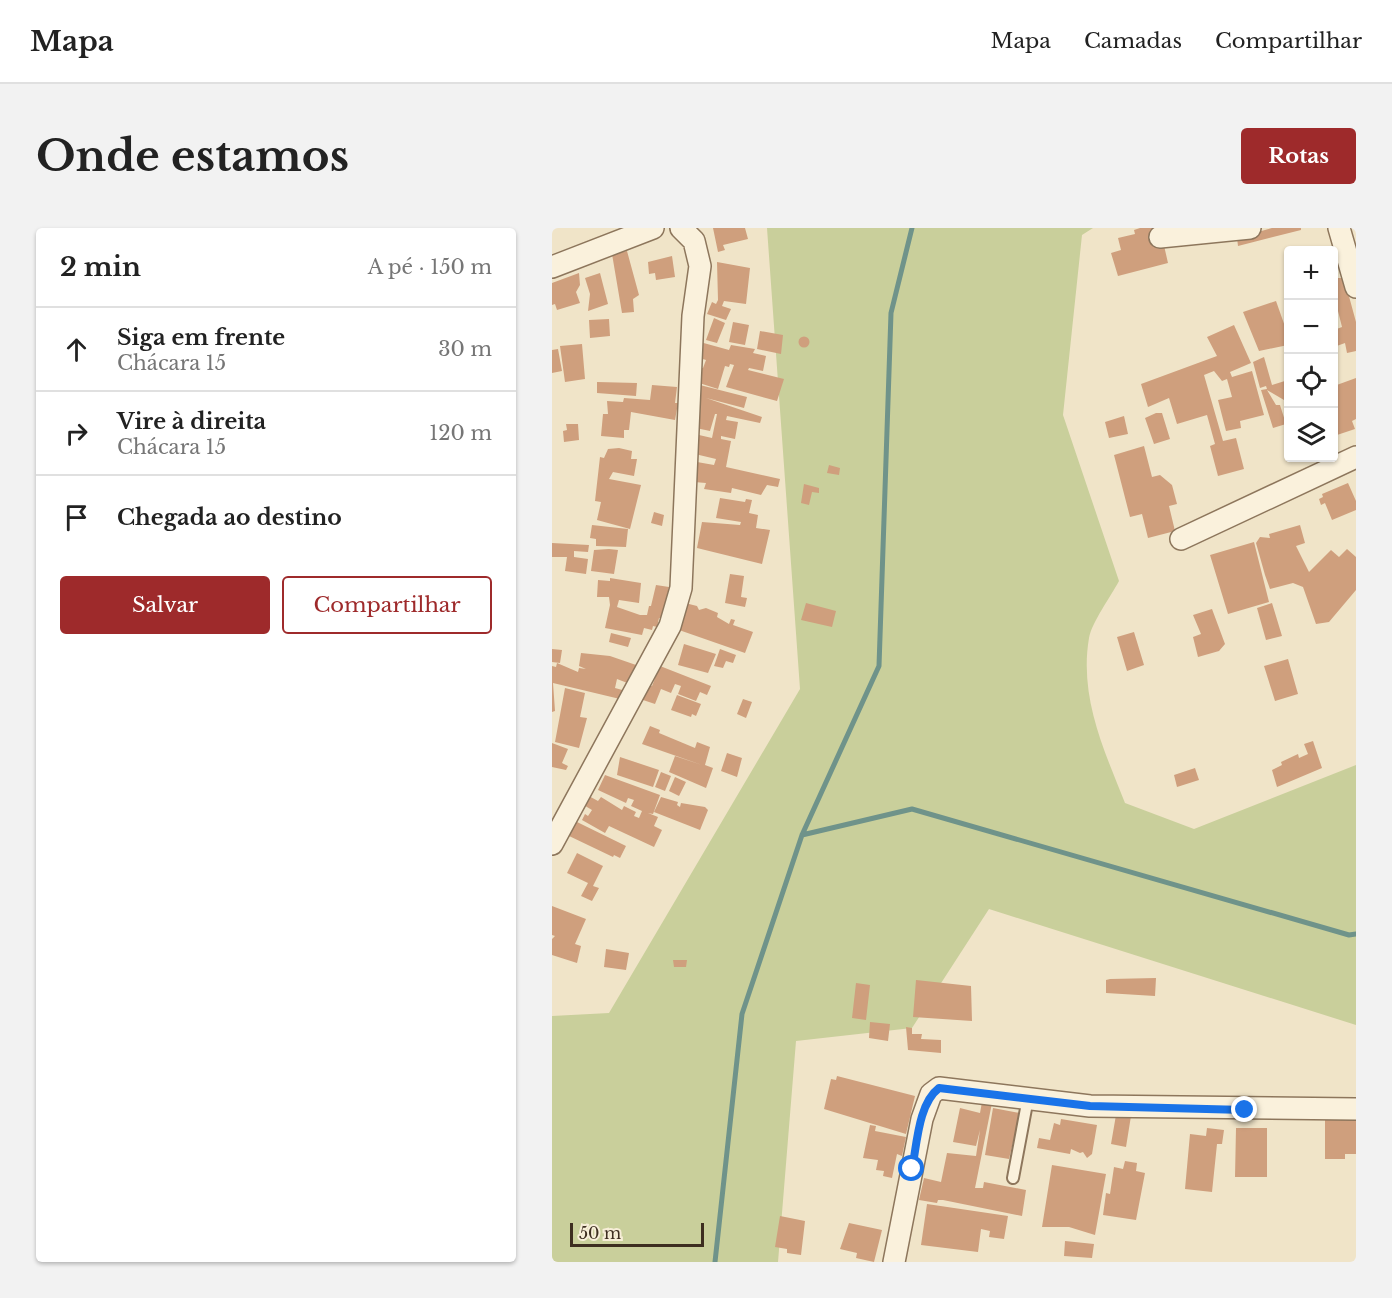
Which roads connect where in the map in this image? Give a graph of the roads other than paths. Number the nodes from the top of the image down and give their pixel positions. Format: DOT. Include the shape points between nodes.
graph roads {
  1 [pos="653,228"];
  2 [pos="681,228"];
  3 [pos="1250,228"];
  4 [pos="1339,228"];
  5 [pos="1160,237"];
  6 [pos="552,267"];
  7 [pos="1356,287"];
  8 [pos="1356,458"];
  9 [pos="1181,539"];
  10 [pos="552,844"];
  11 [pos="1028,1098"];
  12 [pos="1356,1109"];
  13 [pos="1014,1178"];
  14 [pos="894,1262"];
  1 -- 6 [label="street"];
  2 -- 10 [label="street" via="694,241 700,266 693,316 681,588 670,626"];
  3 -- 5 [label="street"];
  4 -- 7 [label="street"];
  8 -- 9 [label="street"];
  11 -- 12 [label="street" via="1090,1106"];
  11 -- 13 [label="lane"];
  11 -- 14 [label="street" via="948,1087 931,1094 922,1119"];
}
